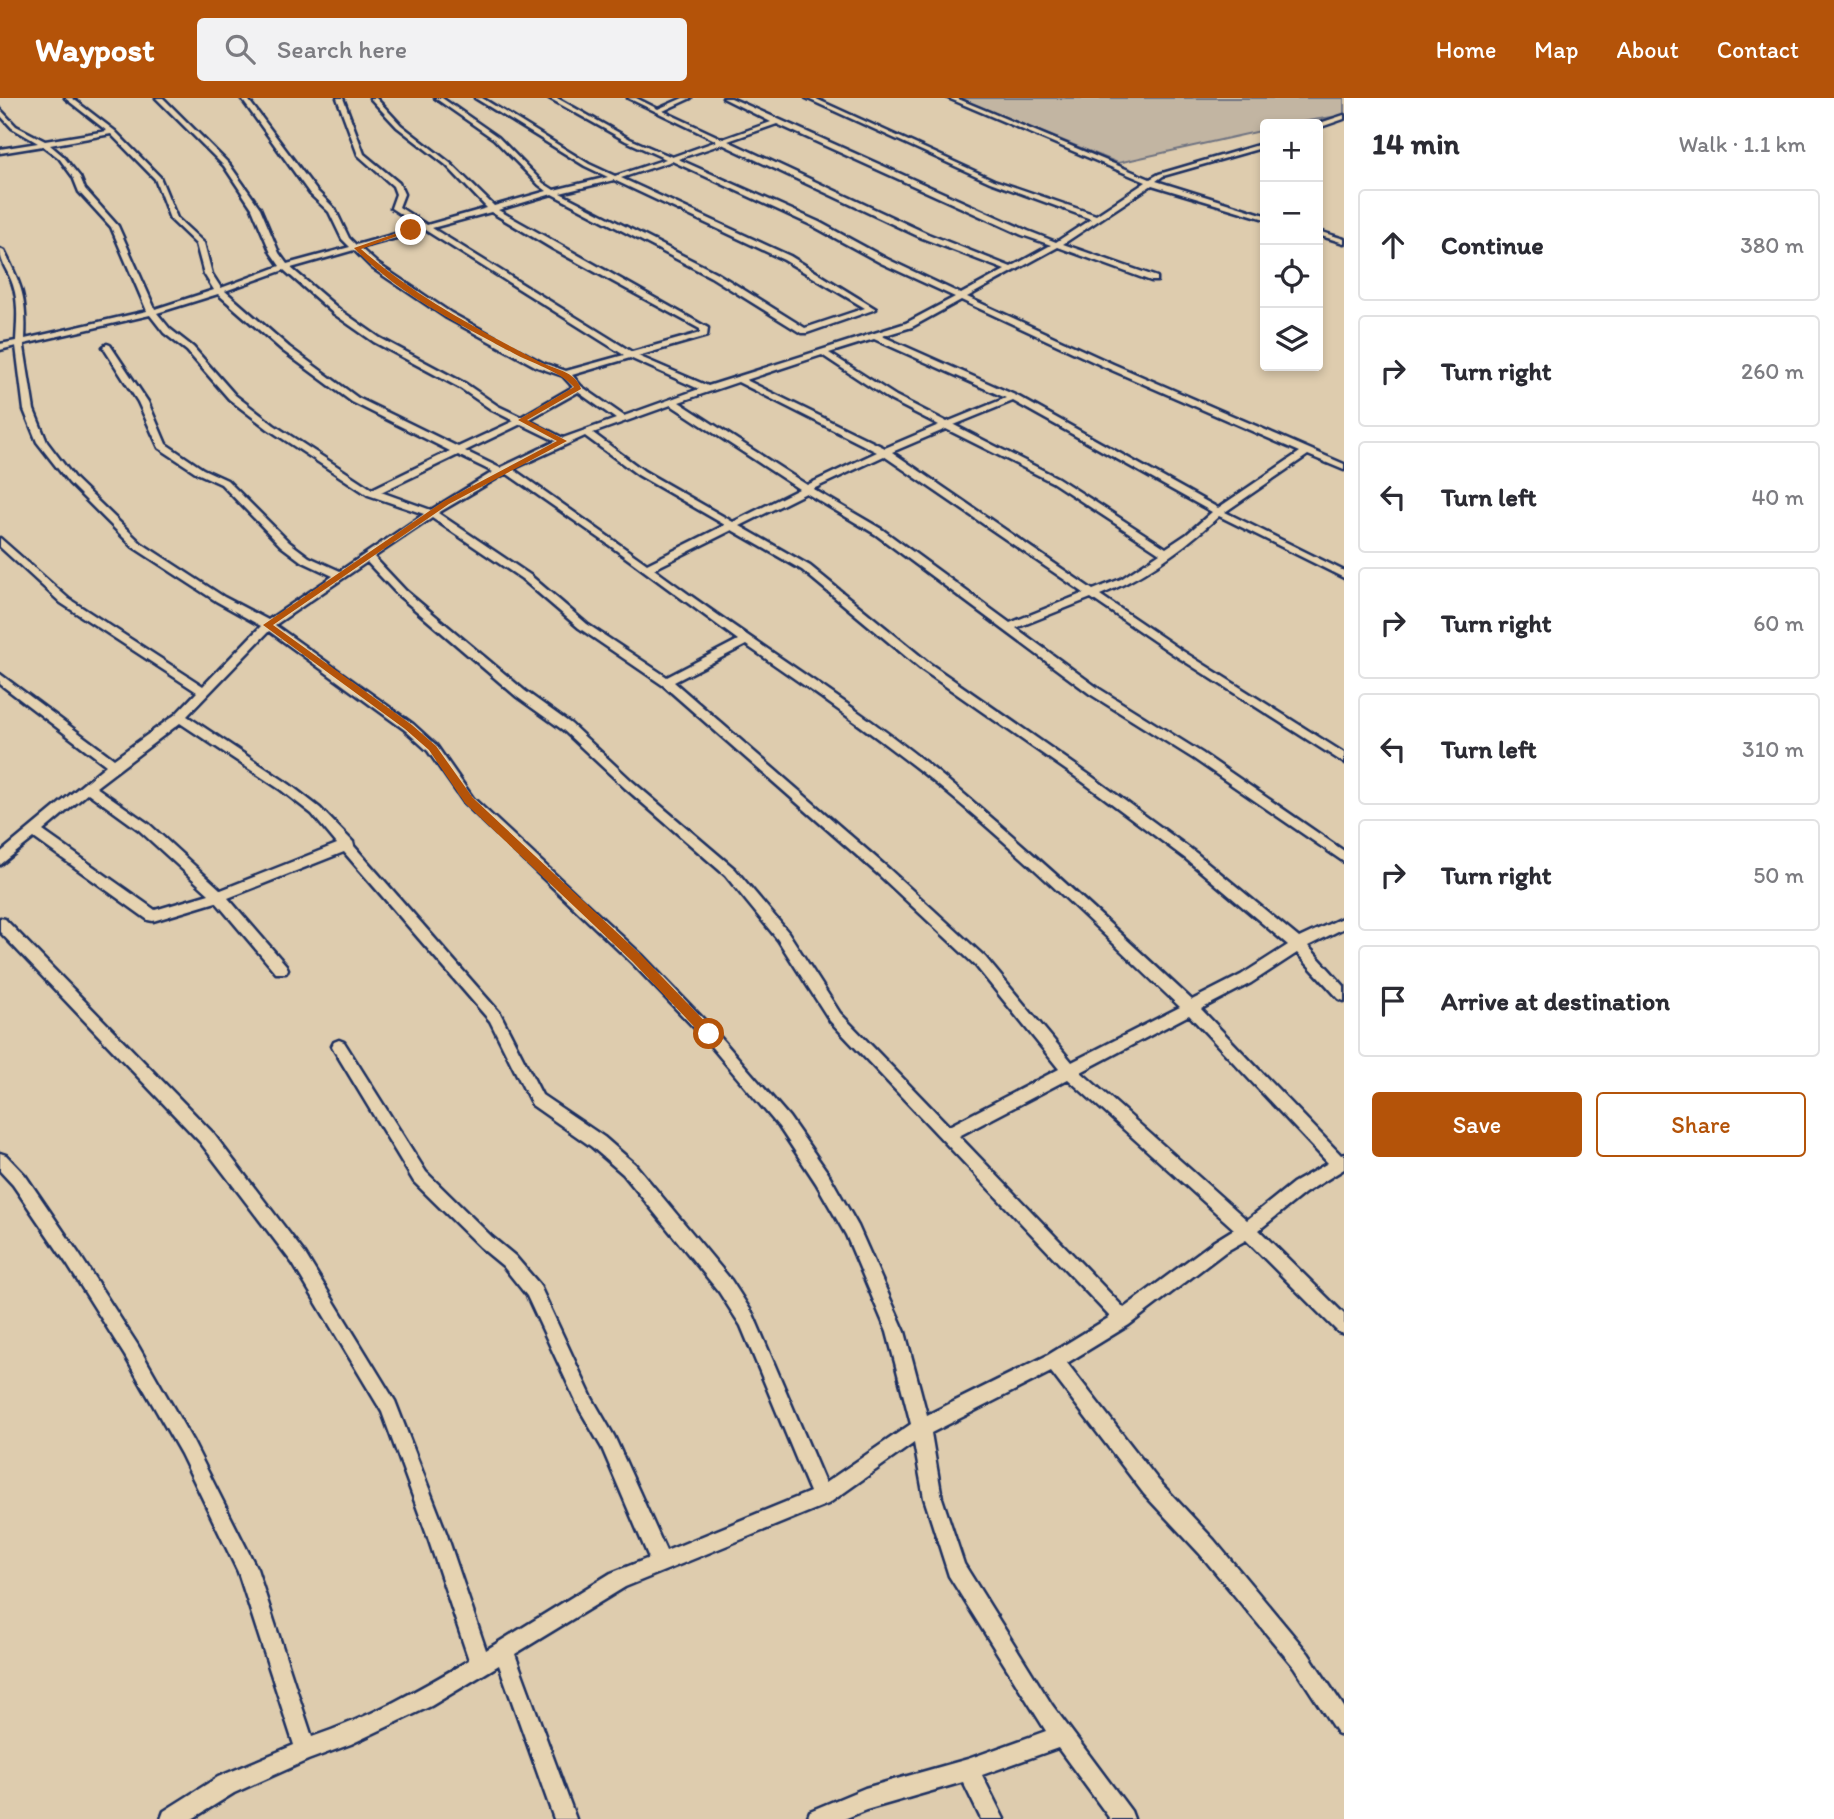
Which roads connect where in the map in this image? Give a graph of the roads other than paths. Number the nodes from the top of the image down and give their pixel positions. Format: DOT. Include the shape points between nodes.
graph roads {
  1 [pos="68,98"];
  2 [pos="159,98"];
  3 [pos="244,98"];
  4 [pos="340,98"];
  5 [pos="373,98"];
  6 [pos="438,98"];
  7 [pos="478,98"];
  8 [pos="552,98"];
  9 [pos="631,98"];
  10 [pos="688,98"];
  11 [pos="726,98"];
  12 [pos="809,98"];
  13 [pos="951,98"];
  14 [pos="0,111"];
  15 [pos="658,111"];
  16 [pos="1344,117"];
  17 [pos="777,122"];
  18 [pos="1323,124"];
  19 [pos="113,132"];
  20 [pos="723,142"];
  21 [pos="47,145"];
  22 [pos="1260,146"];
  23 [pos="0,151"];
  24 [pos="673,159"];
  25 [pos="615,177"];
  26 [pos="1151,182"];
  27 [pos="553,192"];
  28 [pos="492,209"];
  29 [pos="1260,215"];
  30 [pos="1096,218"];
  31 [pos="427,226"];
  32 [pos="1323,235"];
  33 [pos="1344,242"];
  34 [pos="1055,246"];
  35 [pos="357,248"];
  36 [pos="0,253"];
  37 [pos="285,267"];
  38 [pos="1013,270"];
  39 [pos="1154,279"];
  40 [pos="219,290"];
  41 [pos="961,297"];
  42 [pos="152,312"];
  43 [pos="877,337"];
  44 [pos="21,343"];
  45 [pos="0,347"];
  46 [pos="107,347"];
  47 [pos="822,352"];
  48 [pos="632,356"];
  49 [pos="566,374"];
  50 [pos="738,379"];
  51 [pos="578,387"];
  52 [pos="706,389"];
  53 [pos="1014,398"];
  54 [pos="672,402"];
  55 [pos="623,419"];
  56 [pos="522,420"];
  57 [pos="948,424"];
  58 [pos="587,433"];
  59 [pos="563,441"];
  60 [pos="457,450"];
  61 [pos="885,452"];
  62 [pos="1306,452"];
  63 [pos="1344,467"];
  64 [pos="503,471"];
  65 [pos="806,489"];
  66 [pos="372,493"];
  67 [pos="1218,512"];
  68 [pos="431,513"];
  69 [pos="732,526"];
  70 [pos="0,541"];
  71 [pos="1167,553"];
  72 [pos="368,557"];
  73 [pos="647,568"];
  74 [pos="341,575"];
  75 [pos="1344,575"];
  76 [pos="1093,594"];
  77 [pos="268,625"];
  78 [pos="1010,627"];
  79 [pos="746,640"];
  80 [pos="0,678"];
  81 [pos="666,682"];
  82 [pos="205,692"];
  83 [pos="180,717"];
  84 [pos="1344,759"];
  85 [pos="114,765"];
  86 [pos="88,787"];
  87 [pos="33,831"];
  88 [pos="348,845"];
  89 [pos="3,851"];
  90 [pos="1344,857"];
  91 [pos="219,896"];
  92 [pos="1344,922"];
  93 [pos="0,923"];
  94 [pos="1298,945"];
  95 [pos="281,969"];
  96 [pos="1344,995"];
  97 [pos="1191,1007"];
  98 [pos="339,1046"];
  99 [pos="1070,1071"];
  100 [pos="948,1134"];
  101 [pos="0,1160"];
  102 [pos="1341,1163"];
  103 [pos="1247,1230"];
  104 [pos="1123,1319"];
  105 [pos="1344,1326"];
  106 [pos="1054,1361"];
  107 [pos="921,1428"];
  108 [pos="821,1497"];
  109 [pos="661,1562"];
  110 [pos="504,1651"];
  111 [pos="481,1665"];
  112 [pos="1344,1726"];
  113 [pos="1062,1736"];
  114 [pos="306,1750"];
  115 [pos="968,1770"];
  116 [pos="172,1819"];
  117 [pos="565,1819"];
  118 [pos="818,1819"];
  119 [pos="993,1819"];
  120 [pos="1123,1819"];
  1 -- 19 [label="street"];
  2 -- 37 [label="street" via="227,165 256,208"];
  3 -- 35 [label="street"];
  4 -- 31 [label="street" via="361,155 396,185 400,194 394,207"];
  5 -- 28 [label="street"];
  6 -- 27 [label="street" via="496,138"];
  7 -- 25 [label="street"];
  8 -- 24 [label="street"];
  9 -- 15 [label="street"];
  10 -- 15 [label="street"];
  11 -- 17 [label="street"];
  12 -- 30 [label="street" via="992,181"];
  13 -- 26 [label="street"];
  14 -- 21 [label="street" via="14,127"];
  15 -- 20 [label="street"];
  16 -- 18 [label="street"];
  17 -- 20 [label="street"];
  17 -- 34 [label="street"];
  19 -- 21 [label="street"];
  19 -- 40 [label="street" via="159,178 174,219 200,243 208,275"];
  20 -- 24 [label="street"];
  20 -- 38 [label="street" via="925,236"];
  21 -- 23 [label="street"];
  21 -- 42 [label="street" via="114,226"];
  22 -- 26 [label="street" via="1161,175"];
  24 -- 25 [label="street"];
  24 -- 41 [label="street"];
  25 -- 27 [label="street"];
  25 -- 27 [label="street" via="787,258 872,309 804,331 714,275"];
  26 -- 29 [label="street"];
  26 -- 30 [label="street"];
  27 -- 28 [label="street"];
  28 -- 31 [label="street"];
  28 -- 48 [label="street" via="704,328 704,334"];
  30 -- 34 [label="street"];
  31 -- 35 [label="street"];
  31 -- 48 [label="street"];
  32 -- 33 [label="street"];
  34 -- 38 [label="street"];
  34 -- 39 [label="street"];
  35 -- 37 [label="street"];
  35 -- 49 [label="street" via="389,277 448,315 540,365"];
  36 -- 44 [label="street" via="20,297"];
  37 -- 40 [label="street"];
  37 -- 56 [label="street" via="377,340"];
  38 -- 41 [label="street"];
  40 -- 42 [label="street"];
  40 -- 60 [label="street" via="336,388"];
  41 -- 43 [label="street"];
  41 -- 62 [label="street"];
  42 -- 44 [label="street"];
  42 -- 66 [label="street" via="248,410"];
  43 -- 47 [label="street"];
  43 -- 53 [label="street"];
  44 -- 45 [label="street"];
  44 -- 77 [label="street" via="32,419 42,442 72,481 137,545"];
  46 -- 74 [label="street" via="143,402 162,446 224,482 305,559"];
  47 -- 50 [label="street"];
  47 -- 57 [label="street" via="893,398"];
  48 -- 49 [label="street"];
  48 -- 52 [label="street"];
  49 -- 51 [label="street"];
  50 -- 52 [label="street"];
  50 -- 61 [label="street"];
  51 -- 55 [label="street"];
  51 -- 56 [label="street"];
  52 -- 54 [label="street"];
  53 -- 57 [label="street"];
  53 -- 67 [label="street"];
  54 -- 55 [label="street"];
  54 -- 65 [label="street"];
  55 -- 58 [label="street"];
  56 -- 59 [label="street"];
  56 -- 60 [label="street"];
  57 -- 61 [label="street"];
  57 -- 71 [label="street" via="1055,480"];
  58 -- 59 [label="street"];
  58 -- 69 [label="street" via="641,473"];
  59 -- 64 [label="street"];
  60 -- 64 [label="street"];
  60 -- 66 [label="street"];
  61 -- 65 [label="street"];
  61 -- 76 [label="street"];
  62 -- 63 [label="street"];
  62 -- 67 [label="street"];
  64 -- 68 [label="street"];
  64 -- 73 [label="street"];
  65 -- 69 [label="street"];
  65 -- 78 [label="street" via="878,532"];
  66 -- 68 [label="street"];
  67 -- 71 [label="street"];
  67 -- 75 [label="street"];
  68 -- 72 [label="street"];
  68 -- 81 [label="street" via="527,577 583,626"];
  69 -- 73 [label="street"];
  69 -- 94 [label="street" via="806,568 925,666 1191,856"];
  70 -- 82 [label="street" via="65,601"];
  71 -- 76 [label="street" via="1125,581"];
  72 -- 74 [label="street"];
  72 -- 100 [label="street" via="402,593 567,727 730,872 783,936 835,1017"];
  73 -- 79 [label="street"];
  74 -- 77 [label="street"];
  76 -- 78 [label="street"];
  76 -- 84 [label="street"];
  77 -- 82 [label="street"];
  77 -- 107 [label="street" via="432,748 469,801 637,958 784,1122 852,1231 896,1332"];
  78 -- 90 [label="street" via="1094,691"];
  79 -- 81 [label="street"];
  79 -- 97 [label="street" via="929,772 1038,865"];
  80 -- 85 [label="street"];
  81 -- 99 [label="street" via="980,961"];
  82 -- 83 [label="street"];
  83 -- 85 [label="street"];
  83 -- 88 [label="street" via="285,787"];
  85 -- 86 [label="street"];
  86 -- 87 [label="street"];
  86 -- 91 [label="street" via="144,827"];
  87 -- 89 [label="street"];
  87 -- 91 [label="street" via="153,916"];
  88 -- 91 [label="street"];
  88 -- 108 [label="street" via="495,1017 537,1100 629,1168 725,1286 755,1338"];
  91 -- 95 [label="street"];
  92 -- 94 [label="street"];
  93 -- 111 [label="street" via="206,1137 299,1259 389,1407"];
  94 -- 96 [label="street"];
  94 -- 97 [label="street"];
  97 -- 99 [label="street"];
  97 -- 102 [label="street"];
  98 -- 109 [label="street" via="420,1177 509,1261 533,1290"];
  99 -- 100 [label="street"];
  99 -- 103 [label="street"];
  100 -- 104 [label="street"];
  101 -- 114 [label="street" via="73,1259 187,1448 247,1569"];
  102 -- 103 [label="street" via="1298,1188"];
  103 -- 104 [label="street"];
  103 -- 105 [label="street"];
  104 -- 106 [label="street"];
  106 -- 107 [label="street"];
  106 -- 112 [label="street" via="1151,1487 1301,1660"];
  107 -- 108 [label="street"];
  107 -- 113 [label="street" via="933,1499 956,1569"];
  108 -- 109 [label="street"];
  109 -- 110 [label="street" via="618,1580"];
  110 -- 111 [label="street"];
  110 -- 117 [label="street"];
  111 -- 114 [label="street" via="424,1699"];
  113 -- 115 [label="street"];
  113 -- 120 [label="street"];
  114 -- 116 [label="street" via="226,1785"];
  115 -- 118 [label="street" via="864,1799"];
  115 -- 119 [label="street"];
}
